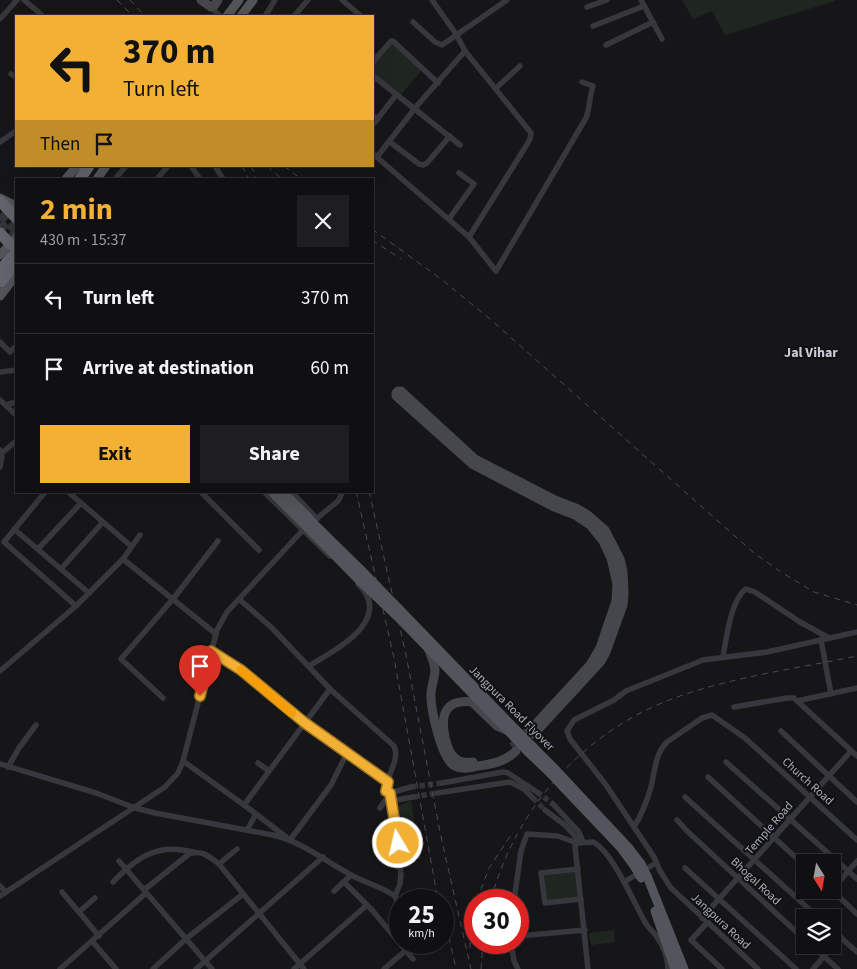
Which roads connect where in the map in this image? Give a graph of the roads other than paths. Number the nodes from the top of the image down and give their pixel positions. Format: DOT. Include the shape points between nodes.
graph roads {
  1 [pos="17,0"];
  2 [pos="24,0"];
  3 [pos="201,0"];
  4 [pos="218,0"];
  5 [pos="239,0"];
  6 [pos="253,0"];
  7 [pos="274,0"];
  8 [pos="308,0"];
  9 [pos="342,0"];
  10 [pos="432,0"];
  11 [pos="507,0"];
  12 [pos="607,0"];
  13 [pos="642,3"];
  14 [pos="211,7"];
  15 [pos="587,7"];
  16 [pos="42,15"];
  17 [pos="219,15"];
  18 [pos="228,15"];
  19 [pos="242,15"];
  20 [pos="266,15"];
  21 [pos="298,15"];
  22 [pos="360,15"];
  23 [pos="0,19"];
  24 [pos="413,22"];
  25 [pos="653,22"];
  26 [pos="593,26"];
  27 [pos="456,34"];
  28 [pos="662,39"];
  29 [pos="606,45"];
  30 [pos="465,51"];
  31 [pos="374,61"];
  32 [pos="520,66"];
  33 [pos="374,77"];
  34 [pos="582,82"];
  35 [pos="438,83"];
  36 [pos="496,88"];
  37 [pos="396,95"];
  38 [pos="415,108"];
  39 [pos="374,116"];
  40 [pos="378,119"];
  41 [pos="374,124"];
  42 [pos="15,132"];
  43 [pos="450,136"];
  44 [pos="0,142"];
  45 [pos="390,142"];
  46 [pos="460,145"];
  47 [pos="375,155"];
  48 [pos="76,167"];
  49 [pos="89,167"];
  50 [pos="97,167"];
  51 [pos="105,167"];
  52 [pos="125,167"];
  53 [pos="167,167"];
  54 [pos="192,167"];
  55 [pos="216,167"];
  56 [pos="459,173"];
  57 [pos="67,178"];
  58 [pos="81,178"];
  59 [pos="90,178"];
  60 [pos="98,178"];
  61 [pos="116,178"];
  62 [pos="158,178"];
  63 [pos="199,178"];
  64 [pos="222,178"];
  65 [pos="0,200"];
  66 [pos="15,206"];
  67 [pos="15,217"];
  68 [pos="449,219"];
  69 [pos="0,233"];
  70 [pos="469,237"];
  71 [pos="15,246"];
  72 [pos="0,255"];
  73 [pos="15,266"];
  74 [pos="0,270"];
  75 [pos="15,276"];
  76 [pos="15,286"];
  77 [pos="1,288"];
  78 [pos="0,342"];
  79 [pos="15,347"];
  80 [pos="15,370"];
  81 [pos="0,372"];
  82 [pos="2,402"];
  83 [pos="15,402"];
  84 [pos="15,414"];
  85 [pos="15,442"];
  86 [pos="1,452"];
  87 [pos="0,467"];
  88 [pos="44,493"];
  89 [pos="69,493"];
  90 [pos="202,493"];
  91 [pos="265,493"];
  92 [pos="273,493"];
  93 [pos="284,493"];
  94 [pos="293,493"];
  95 [pos="344,493"];
  96 [pos="81,503"];
  97 [pos="317,519"];
  98 [pos="103,522"];
  99 [pos="14,529"];
  100 [pos="303,530"];
  101 [pos="140,535"];
  102 [pos="218,541"];
  103 [pos="131,546"];
  104 [pos="38,549"];
  105 [pos="259,550"];
  106 [pos="123,559"];
  107 [pos="61,569"];
  108 [pos="89,593"];
  109 [pos="239,599"];
  110 [pos="174,600"];
  111 [pos="76,606"];
  112 [pos="857,632"];
  113 [pos="216,634"];
  114 [pos="829,638"];
  115 [pos="821,640"];
  116 [pos="428,648"];
  117 [pos="211,651"];
  118 [pos="723,657"];
  119 [pos="309,666"];
  120 [pos="0,672"];
  121 [pos="857,688"];
  122 [pos="330,689"];
  123 [pos="831,694"];
  124 [pos="164,698"];
  125 [pos="795,700"];
  126 [pos="734,707"];
  127 [pos="305,723"];
  128 [pos="36,725"];
  129 [pos="509,731"];
  130 [pos="781,731"];
  131 [pos="532,732"];
  132 [pos="514,749"];
  133 [pos="851,751"];
  134 [pos="347,754"];
  135 [pos="857,756"];
  136 [pos="183,761"];
  137 [pos="726,762"];
  138 [pos="258,763"];
  139 [pos="0,764"];
  140 [pos="457,764"];
  141 [pos="8,767"];
  142 [pos="269,771"];
  143 [pos="828,775"];
  144 [pos="708,777"];
  145 [pos="388,782"];
  146 [pos="442,783"];
  147 [pos="412,787"];
  148 [pos="537,792"];
  149 [pos="390,793"];
  150 [pos="437,793"];
  151 [pos="413,797"];
  152 [pos="685,797"];
  153 [pos="810,797"];
  154 [pos="532,798"];
  155 [pos="391,800"];
  156 [pos="857,802"];
  157 [pos="553,804"];
  158 [pos="244,806"];
  159 [pos="135,808"];
  160 [pos="380,808"];
  161 [pos="545,810"];
  162 [pos="256,814"];
  163 [pos="790,818"];
  164 [pos="678,820"];
  165 [pos="634,827"];
  166 [pos="247,830"];
  167 [pos="773,838"];
  168 [pos="290,840"];
  169 [pos="857,840"];
  170 [pos="580,842"];
  171 [pos="237,849"];
  172 [pos="193,852"];
  173 [pos="323,857"];
  174 [pos="796,858"];
  175 [pos="754,859"];
  176 [pos="119,861"];
  177 [pos="857,861"];
  178 [pos="656,863"];
  179 [pos="219,864"];
  180 [pos="685,868"];
  181 [pos="125,869"];
  182 [pos="578,869"];
  183 [pos="849,872"];
  184 [pos="351,875"];
  185 [pos="738,878"];
  186 [pos="857,879"];
  187 [pos="841,880"];
  188 [pos="113,882"];
  189 [pos="344,882"];
  190 [pos="624,882"];
  191 [pos="0,886"];
  192 [pos="398,889"];
  193 [pos="515,889"];
  194 [pos="334,891"];
  195 [pos="6,892"];
  196 [pos="62,892"];
  197 [pos="145,892"];
  198 [pos="389,893"];
  199 [pos="243,894"];
  200 [pos="0,896"];
  201 [pos="95,898"];
  202 [pos="581,898"];
  203 [pos="841,899"];
  204 [pos="719,900"];
  205 [pos="367,906"];
  206 [pos="809,909"];
  207 [pos="80,912"];
  208 [pos="259,913"];
  209 [pos="857,914"];
  210 [pos="704,921"];
  211 [pos="389,930"];
  212 [pos="585,930"];
  213 [pos="796,932"];
  214 [pos="529,935"];
  215 [pos="99,936"];
  216 [pos="841,937"];
  217 [pos="187,938"];
  218 [pos="92,941"];
  219 [pos="857,952"];
  220 [pos="402,954"];
  221 [pos="408,954"];
  222 [pos="513,954"];
  223 [pos="821,954"];
  224 [pos="827,954"];
  225 [pos="824,957"];
  226 [pos="413,959"];
  227 [pos="205,961"];
  228 [pos="302,967"];
  229 [pos="672,967"];
  230 [pos="60,969"];
  231 [pos="116,969"];
  232 [pos="153,969"];
  233 [pos="196,969"];
  234 [pos="212,969"];
  235 [pos="294,969"];
  236 [pos="384,969"];
  237 [pos="518,969"];
  238 [pos="588,969"];
  239 [pos="684,969"];
  240 [pos="722,969"];
  241 [pos="758,969"];
  242 [pos="796,969"];
  243 [pos="813,969"];
  244 [pos="838,969"];
  1 -- 23 [label="street"];
  2 -- 16 [label="street"];
  3 -- 14 [label="main road"];
  4 -- 14 [label="main road"];
  5 -- 18 [label="main road"];
  6 -- 19 [label="main road"];
  7 -- 20 [label="street"];
  8 -- 21 [label="street"];
  9 -- 22 [label="street"];
  10 -- 27 [label="street"];
  11 -- 27 [label="street"];
  12 -- 15 [label="street"];
  13 -- 25 [label="street"];
  13 -- 26 [label="street"];
  14 -- 17 [label="street"];
  24 -- 27 [label="street" via="442,45"];
  25 -- 28 [label="street"];
  25 -- 29 [label="street"];
  27 -- 30 [label="street"];
  30 -- 35 [label="street"];
  30 -- 36 [label="street"];
  31 -- 35 [label="street" via="393,41"];
  32 -- 36 [label="street"];
  33 -- 37 [label="street"];
  34 -- 70 [label="street" via="593,86 586,118 496,271"];
  35 -- 38 [label="street"];
  36 -- 70 [label="street" via="529,128 530,139"];
  37 -- 38 [label="street"];
  37 -- 40 [label="street"];
  38 -- 43 [label="street"];
  38 -- 45 [label="street"];
  39 -- 40 [label="street"];
  40 -- 41 [label="street"];
  42 -- 44 [label="street"];
  43 -- 45 [label="street" via="423,165"];
  43 -- 46 [label="street"];
  45 -- 47 [label="street"];
  47 -- 68 [label="street"];
  48 -- 57 [label="main road"];
  49 -- 58 [label="highway"];
  50 -- 59 [label="highway"];
  51 -- 60 [label="main road"];
  52 -- 61 [label="street"];
  53 -- 62 [label="street"];
  54 -- 63 [label="street"];
  55 -- 64 [label="street"];
  56 -- 68 [label="street" via="474,184"];
  65 -- 66 [label="main road"];
  65 -- 67 [label="highway"];
  68 -- 70 [label="street"];
  69 -- 71 [label="highway"];
  71 -- 72 [label="main road"];
  71 -- 74 [label="highway"];
  73 -- 77 [label="highway"];
  75 -- 77 [label="main road"];
  76 -- 77 [label="main road"];
  78 -- 79 [label="street" via="10,352"];
  80 -- 81 [label="street"];
  82 -- 83 [label="street"];
  82 -- 84 [label="street"];
  85 -- 86 [label="street"];
  86 -- 87 [label="street"];
  88 -- 99 [label="street"];
  89 -- 96 [label="street"];
  90 -- 105 [label="street"];
  91 -- 100 [label="street"];
  92 -- 116 [label="main road, Jangpura Road Flyover, bridge"];
  93 -- 239 [label="main road, Jangpura Road Flyover, bridge" via="628,847 647,876"];
  94 -- 97 [label="street"];
  95 -- 97 [label="street"];
  96 -- 98 [label="street"];
  96 -- 104 [label="street"];
  97 -- 100 [label="street"];
  98 -- 103 [label="street"];
  98 -- 107 [label="street"];
  99 -- 104 [label="street"];
  99 -- 111 [label="street" via="4,542"];
  100 -- 109 [label="street"];
  100 -- 119 [label="street" via="361,586 370,606 365,623 355,636"];
  101 -- 103 [label="street"];
  102 -- 110 [label="street"];
  103 -- 106 [label="street"];
  104 -- 107 [label="street"];
  106 -- 108 [label="street"];
  106 -- 110 [label="street"];
  107 -- 108 [label="street"];
  108 -- 111 [label="street"];
  109 -- 113 [label="street" via="227,612"];
  109 -- 119 [label="street"];
  110 -- 113 [label="street"];
  110 -- 124 [label="street" via="121,659"];
  111 -- 120 [label="street"];
  112 -- 114 [label="street"];
  113 -- 117 [label="street"];
  114 -- 115 [label="street"];
  114 -- 118 [label="street" via="746,589 734,611"];
  115 -- 118 [label="street" via="761,653"];
  115 -- 123 [label="street"];
  116 -- 129 [label="main road, Jangpura Road Flyover"];
  116 -- 140 [label="main road" via="434,668 431,694 441,748 446,759"];
  117 -- 127 [label="street" via="241,670"];
  117 -- 136 [label="street"];
  118 -- 165 [label="street, Jangpura Road" via="703,660 626,691 574,720 567,731"];
  119 -- 122 [label="street"];
  121 -- 123 [label="street"];
  122 -- 127 [label="street"];
  122 -- 145 [label="street" via="394,746 396,752"];
  123 -- 125 [label="street"];
  125 -- 126 [label="street" via="786,698"];
  125 -- 133 [label="street"];
  127 -- 134 [label="street"];
  127 -- 142 [label="street"];
  128 -- 141 [label="street"];
  129 -- 140 [label="main road" via="497,726 472,702 456,702 445,712 443,727"];
  129 -- 229 [label="main road, Jangpura Road Flyover, bridge" via="621,848 635,867 647,891"];
  130 -- 143 [label="street"];
  131 -- 131 [label="main road" via="590,665 600,648 616,601 617,584 611,558 590,525 472,464 396,396 398,391 475,459 588,515 605,530 616,549 623,571 624,594 606,652 593,670"];
  132 -- 140 [label="main road" via="502,755"];
  133 -- 135 [label="street"];
  133 -- 143 [label="street, Temple Road"];
  134 -- 145 [label="street"];
  134 -- 168 [label="street" via="331,785"];
  136 -- 158 [label="street"];
  136 -- 159 [label="street" via="178,773 165,787"];
  137 -- 163 [label="street"];
  138 -- 142 [label="street"];
  139 -- 141 [label="street"];
  141 -- 159 [label="street"];
  142 -- 158 [label="street"];
  143 -- 153 [label="street, Temple Road"];
  143 -- 156 [label="street"];
  144 -- 167 [label="street"];
  145 -- 149 [label="street" via="386,791"];
  146 -- 148 [label="street" via="503,772"];
  147 -- 149 [label="street"];
  149 -- 155 [label="street"];
  149 -- 160 [label="street"];
  150 -- 154 [label="street" via="510,782"];
  151 -- 155 [label="street"];
  152 -- 175 [label="street"];
  153 -- 163 [label="street, Temple Road"];
  153 -- 165 [label="street, Church Road" via="745,738 712,715 702,718 662,747 643,812"];
  153 -- 169 [label="street, Church Road"];
  155 -- 192 [label="street" via="401,874"];
  157 -- 170 [label="street" via="579,832"];
  158 -- 162 [label="street"];
  159 -- 166 [label="street"];
  159 -- 195 [label="street"];
  161 -- 170 [label="street"];
  162 -- 166 [label="street"];
  162 -- 168 [label="street"];
  163 -- 167 [label="street, Temple Road"];
  163 -- 183 [label="street"];
  164 -- 185 [label="street, Bhogal Road"];
  165 -- 178 [label="street, Jangpura Road"];
  166 -- 168 [label="street"];
  167 -- 174 [label="street"];
  167 -- 175 [label="street, Temple Road"];
  168 -- 173 [label="street"];
  170 -- 182 [label="street" via="575,846"];
  170 -- 190 [label="street" via="597,844"];
  170 -- 193 [label="street" via="558,836 527,834 520,851"];
  171 -- 179 [label="street"];
  172 -- 179 [label="street" via="203,853"];
  172 -- 181 [label="street" via="150,853"];
  172 -- 197 [label="street"];
  173 -- 184 [label="street"];
  173 -- 208 [label="street"];
  175 -- 185 [label="street, Temple Road"];
  175 -- 206 [label="street"];
  176 -- 181 [label="street"];
  177 -- 183 [label="street"];
  178 -- 190 [label="street"];
  178 -- 210 [label="street, Jangpura Road" via="670,888"];
  179 -- 199 [label="street"];
  180 -- 204 [label="street"];
  181 -- 188 [label="street"];
  181 -- 197 [label="street"];
  182 -- 202 [label="street"];
  182 -- 202 [label="street" via="541,874 545,903"];
  183 -- 186 [label="street"];
  183 -- 187 [label="street"];
  184 -- 189 [label="street"];
  184 -- 198 [label="street"];
  185 -- 204 [label="street, Temple Road"];
  185 -- 213 [label="street, Bhogal Road"];
  189 -- 194 [label="street"];
  189 -- 205 [label="street"];
  190 -- 229 [label="street"];
  191 -- 195 [label="street"];
  195 -- 200 [label="street"];
  196 -- 207 [label="street"];
  197 -- 215 [label="street"];
  197 -- 217 [label="street"];
  199 -- 208 [label="street"];
  199 -- 217 [label="street"];
  201 -- 207 [label="street"];
  202 -- 212 [label="street"];
  203 -- 209 [label="street"];
  204 -- 210 [label="street, Temple Road"];
  204 -- 242 [label="street"];
  205 -- 211 [label="street"];
  205 -- 228 [label="street"];
  207 -- 215 [label="street"];
  208 -- 227 [label="street"];
  208 -- 228 [label="street"];
  210 -- 240 [label="street, Temple Road" via="691,940"];
  210 -- 241 [label="street, Jangpura Road"];
  212 -- 214 [label="street"];
  212 -- 238 [label="street"];
  215 -- 218 [label="street"];
  216 -- 219 [label="street"];
  217 -- 227 [label="street"];
  217 -- 232 [label="street"];
  218 -- 230 [label="street"];
  218 -- 231 [label="street"];
  220 -- 236 [label="street"];
  221 -- 226 [label="street"];
  222 -- 237 [label="street"];
  223 -- 225 [label="street"];
  224 -- 225 [label="street"];
  225 -- 243 [label="street"];
  225 -- 244 [label="street"];
  227 -- 233 [label="street"];
  227 -- 234 [label="street"];
  228 -- 235 [label="street"];
}
